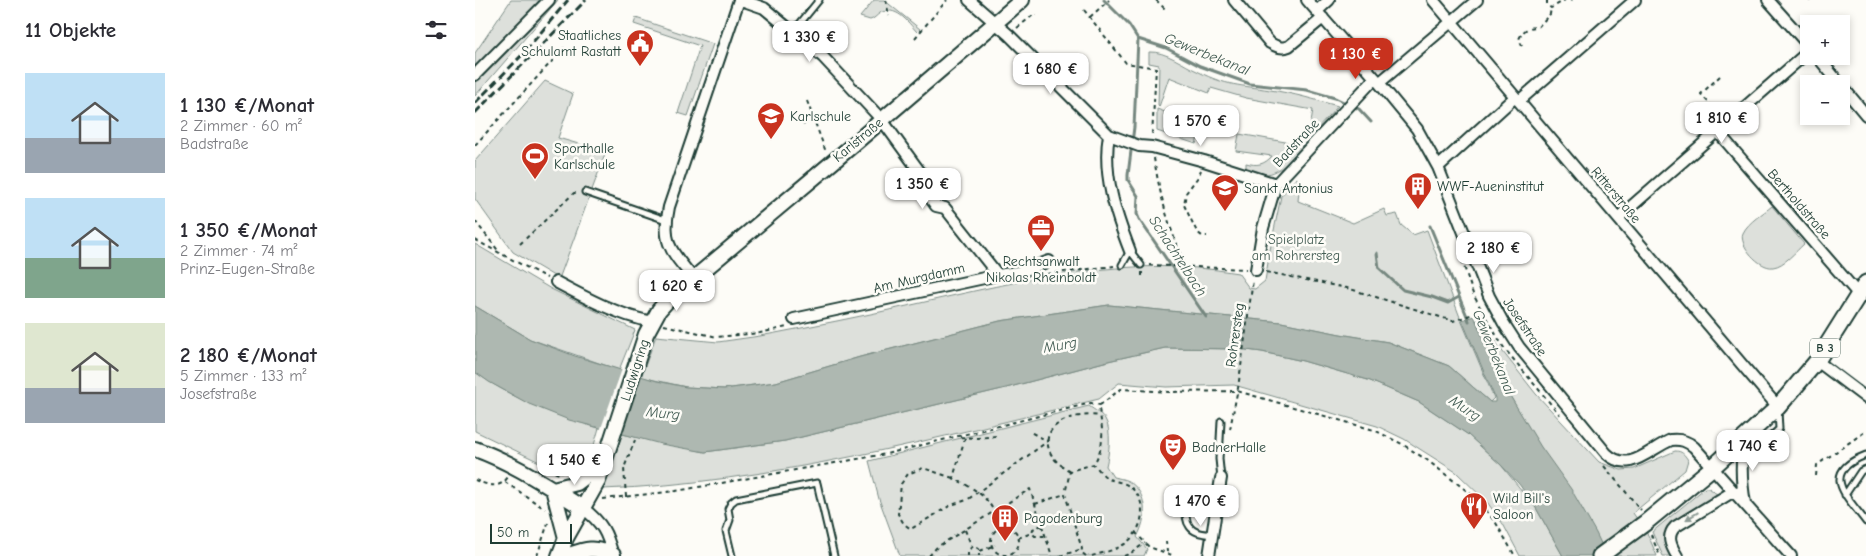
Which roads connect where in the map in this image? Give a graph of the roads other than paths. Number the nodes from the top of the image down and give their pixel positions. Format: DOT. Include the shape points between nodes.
graph roads {
  1 [pos="549,0"];
  2 [pos="740,0"];
  3 [pos="819,0"];
  4 [pos="969,0"];
  5 [pos="1021,0"];
  6 [pos="1233,0"];
  7 [pos="1307,0"];
  8 [pos="1329,0"];
  9 [pos="1433,0"];
  10 [pos="1477,0"];
  11 [pos="1635,0"];
  12 [pos="1768,0"];
  13 [pos="1320,14"];
  14 [pos="996,22"];
  15 [pos="1451,22"];
  16 [pos="793,32"];
  17 [pos="1800,36"];
  18 [pos="1800,59"];
  19 [pos="1825,65"];
  20 [pos="475,75"];
  21 [pos="1833,75"];
  22 [pos="1377,80"];
  23 [pos="1850,95"];
  24 [pos="1517,99"];
  25 [pos="1866,115"];
  26 [pos="882,120"];
  27 [pos="1717,131"];
  28 [pos="1109,135"];
  29 [pos="1438,167"];
  30 [pos="1276,184"];
  31 [pos="585,192"];
  32 [pos="1618,218"];
  33 [pos="666,220"];
  34 [pos="1130,251"];
  35 [pos="1049,261"];
  36 [pos="1122,265"];
  37 [pos="1141,265"];
  38 [pos="1256,270"];
  39 [pos="998,275"];
  40 [pos="694,279"];
  41 [pos="555,282"];
  42 [pos="1862,289"];
  43 [pos="794,319"];
  44 [pos="649,328"];
  45 [pos="1817,361"];
  46 [pos="1866,398"];
  47 [pos="1778,407"];
  48 [pos="1221,421"];
  49 [pos="1745,439"];
  50 [pos="475,449"];
  51 [pos="1866,455"];
  52 [pos="1741,464"];
  53 [pos="1713,467"];
  54 [pos="1866,468"];
  55 [pos="1219,476"];
  56 [pos="593,478"];
  57 [pos="553,489"];
  58 [pos="1734,491"];
  59 [pos="1845,495"];
  60 [pos="1217,502"];
  61 [pos="1745,504"];
  62 [pos="583,508"];
  63 [pos="1866,522"];
  64 [pos="1213,534"];
  65 [pos="566,538"];
  66 [pos="559,556"];
  67 [pos="566,556"];
  68 [pos="613,556"];
  69 [pos="731,556"];
  70 [pos="834,556"];
  71 [pos="1209,556"];
  72 [pos="1599,556"];
  73 [pos="1677,556"];
  74 [pos="1791,556"];
  1 -- 20 [label="street"];
  2 -- 16 [label="street" via="764,8"];
  2 -- 33 [label="street"];
  3 -- 16 [label="lane"];
  4 -- 14 [label="street"];
  5 -- 14 [label="street, Karlstraße"];
  6 -- 13 [label="street" via="1270,43 1283,48 1289,46"];
  7 -- 13 [label="street, Josefstraße"];
  8 -- 13 [label="street"];
  9 -- 15 [label="street, Ritterstraße"];
  10 -- 15 [label="street, Badstraße"];
  11 -- 24 [label="street"];
  12 -- 17 [label="street"];
  13 -- 22 [label="street, Josefstraße"];
  14 -- 26 [label="street, Karlstraße"];
  14 -- 28 [label="street"];
  15 -- 22 [label="street, Badstraße"];
  15 -- 24 [label="street, Ritterstraße"];
  16 -- 26 [label="street" via="823,57"];
  18 -- 27 [label="street"];
  19 -- 21 [label="street"];
  22 -- 29 [label="street, Josefstraße" via="1417,129"];
  22 -- 30 [label="street, Badstraße" via="1355,99"];
  23 -- 25 [label="street"];
  24 -- 29 [label="street"];
  24 -- 32 [label="street, Ritterstraße"];
  26 -- 39 [label="street" via="920,172 924,190 936,206 945,208"];
  26 -- 40 [label="street, Karlstraße"];
  27 -- 32 [label="street"];
  27 -- 42 [label="street, Bertholdstraße"];
  28 -- 30 [label="street"];
  28 -- 34 [label="street" via="1107,169"];
  29 -- 53 [label="street, Josefstraße" via="1489,296 1503,322 1519,347 1606,453 1617,461 1630,462 1662,444 1679,439 1688,442"];
  30 -- 38 [label="street, Badstraße" via="1263,228"];
  31 -- 33 [label="lane"];
  32 -- 47 [label="street, Ritterstraße"];
  33 -- 40 [label="street" via="671,251"];
  34 -- 36 [label="lane"];
  34 -- 37 [label="lane"];
  35 -- 39 [label="street, Am Murgdamm" via="1023,271"];
  39 -- 43 [label="street, Am Murgdamm"];
  40 -- 44 [label="street, Ludwigring" via="668,300"];
  41 -- 44 [label="street"];
  42 -- 45 [label="main road, B 3"];
  44 -- 56 [label="street, Ludwigring" via="604,462"];
  45 -- 46 [label="street"];
  45 -- 47 [label="main road, B 3"];
  47 -- 49 [label="main road, B 3"];
  47 -- 52 [label="lane" via="1779,429"];
  48 -- 55 [label="lane"];
  49 -- 52 [label="street"];
  49 -- 53 [label="main road, B 3"];
  50 -- 57 [label="street" via="514,465"];
  51 -- 59 [label="lane" via="1843,468 1839,477"];
  52 -- 61 [label="street"];
  53 -- 58 [label="street"];
  53 -- 72 [label="main road, B 3" via="1643,525"];
  54 -- 59 [label="lane" via="1861,470"];
  55 -- 60 [label="street"];
  56 -- 57 [label="street"];
  56 -- 62 [label="street, Ludwigring" via="591,495"];
  57 -- 62 [label="street"];
  57 -- 65 [label="street"];
  58 -- 61 [label="street"];
  58 -- 73 [label="street, one-way" via="1671,531 1670,543"];
  59 -- 63 [label="lane"];
  60 -- 64 [label="street"];
  60 -- 64 [label="lane" via="1194,502 1186,517 1196,532"];
  61 -- 74 [label="street"];
  62 -- 65 [label="street, Ludwigring"];
  62 -- 68 [label="street" via="603,528"];
  64 -- 71 [label="street"];
  65 -- 66 [label="street, Ludwigring"];
  67 -- 68 [label="street" via="591,548"];
  69 -- 70 [label="lane" via="726,531 731,503 736,499 817,483"];
}
